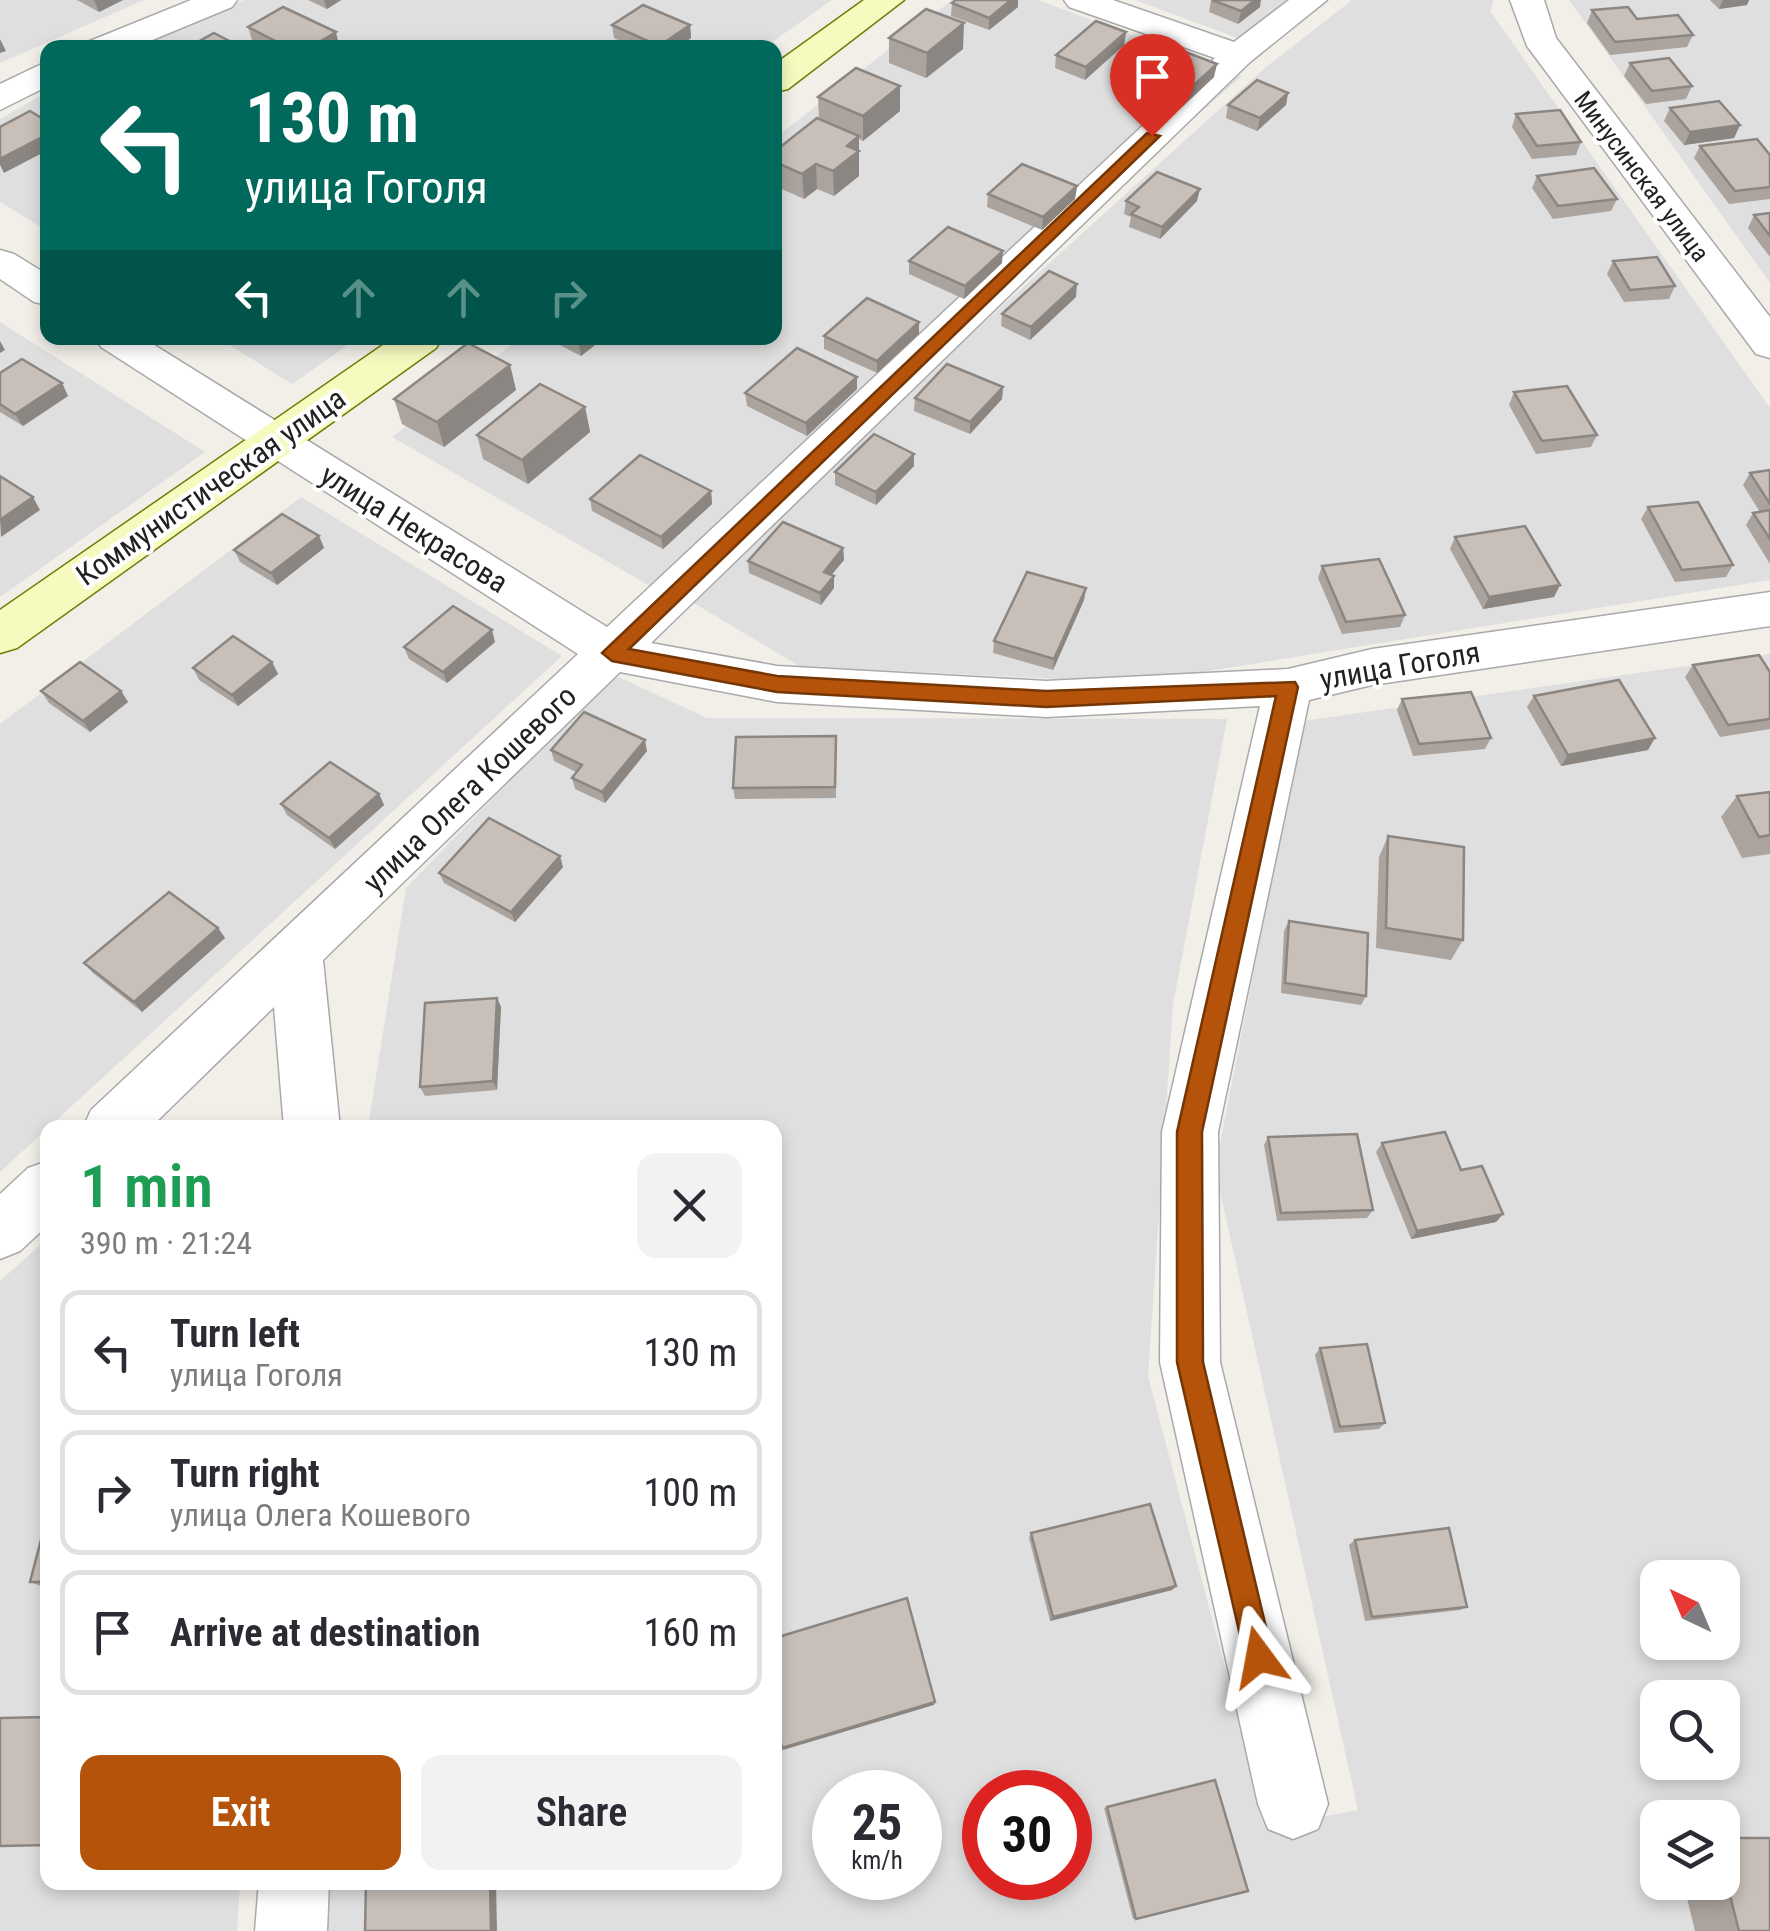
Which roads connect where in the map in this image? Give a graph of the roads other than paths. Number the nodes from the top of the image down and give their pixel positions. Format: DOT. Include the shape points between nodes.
graph roads {
  1 [pos="220,0"];
  2 [pos="887,0"];
  3 [pos="1081,0"];
  4 [pos="1310,0"];
  5 [pos="1526,0"];
  6 [pos="122,40"];
  7 [pos="1238,55"];
  8 [pos="40,76"];
  9 [pos="782,76"];
  10 [pos="0,99"];
  11 [pos="0,262"];
  12 [pos="40,288"];
  13 [pos="127,345"];
  14 [pos="411,345"];
  15 [pos="1770,345"];
  16 [pos="276,442"];
  17 [pos="1770,609"];
  18 [pos="0,636"];
  19 [pos="612,653"];
  20 [pos="1288,687"];
  21 [pos="296,954"];
  22 [pos="120,1120"];
  23 [pos="311,1120"];
  24 [pos="40,1194"];
  25 [pos="0,1232"];
  26 [pos="1293,1804"];
  27 [pos="294,1890"];
  28 [pos="291,1931"];
  1 -- 6 [label="street"];
  2 -- 9 [label="street"];
  3 -- 7 [label="street"];
  4 -- 7 [label="street, улица Олега Кошевого"];
  5 -- 15 [label="street, Минусинская улица" via="1539,39"];
  7 -- 19 [label="street, улица Олега Кошевого"];
  8 -- 10 [label="street"];
  11 -- 12 [label="street"];
  13 -- 16 [label="street, улица Некрасова"];
  14 -- 16 [label="street, Коммунистическая улица"];
  16 -- 18 [label="street, Коммунистическая улица"];
  16 -- 19 [label="street, улица Некрасова"];
  17 -- 20 [label="street, улица Гоголя" via="1372,667"];
  19 -- 20 [label="street, улица Гоголя" via="777,684 1046,699"];
  19 -- 21 [label="street, улица Олега Кошевого"];
  20 -- 26 [label="street" via="1190,1132 1190,1362"];
  21 -- 22 [label="street, улица Олега Кошевого"];
  21 -- 23 [label="street"];
  24 -- 25 [label="street"];
  27 -- 28 [label="street"];
}
